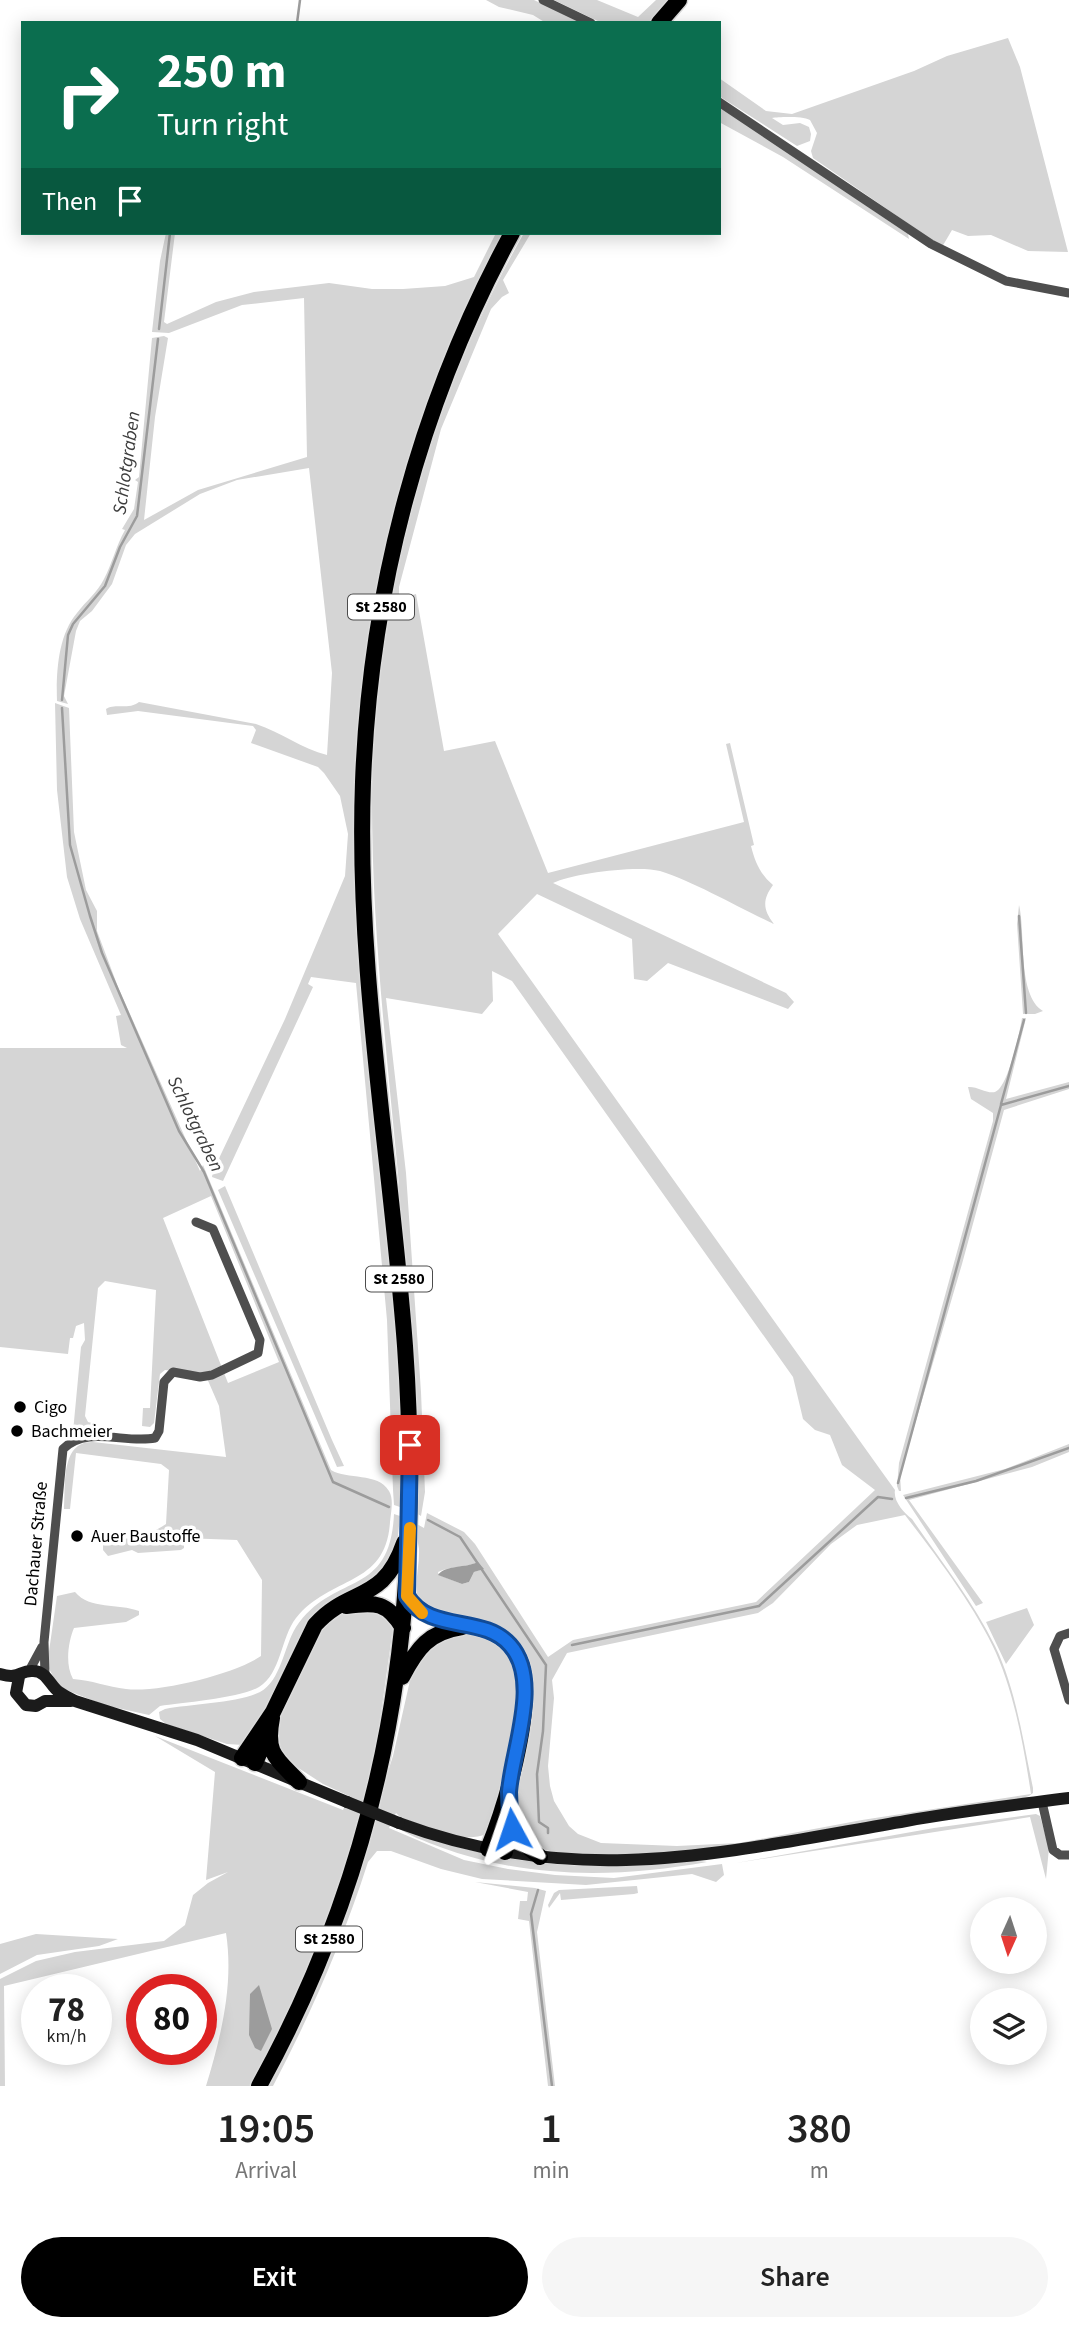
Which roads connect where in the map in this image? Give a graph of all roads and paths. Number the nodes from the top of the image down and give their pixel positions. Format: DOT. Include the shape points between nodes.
graph roads {
  1 [pos="544,0"];
  2 [pos="679,0"];
  3 [pos="587,21"];
  4 [pos="661,21"];
  5 [pos="721,104"];
  6 [pos="511,235"];
  7 [pos="1069,293"];
  8 [pos="196,1222"];
  9 [pos="410,1528"];
  10 [pos="407,1596"];
  11 [pos="339,1606"];
  12 [pos="469,1626"];
  13 [pos="403,1628"];
  14 [pos="1069,1633"];
  15 [pos="44,1642"];
  16 [pos="0,1674"];
  17 [pos="21,1679"];
  18 [pos="47,1680"];
  19 [pos="0,1682"];
  20 [pos="395,1691"];
  21 [pos="1069,1700"];
  22 [pos="45,1701"];
  23 [pos="75,1701"];
  24 [pos="273,1712"];
  25 [pos="269,1731"];
  26 [pos="248,1760"];
  27 [pos="299,1782"];
  28 [pos="509,1792"];
  29 [pos="1069,1798"];
  30 [pos="1042,1802"];
  31 [pos="510,1817"];
  32 [pos="488,1849"];
  33 [pos="505,1852"];
  34 [pos="1069,1855"];
  35 [pos="540,1857"];
  36 [pos="260,2086"];
  1 -- 3 [label="street"];
  2 -- 4 [label="highway"];
  5 -- 7 [label="street" via="931,244 1006,281"];
  6 -- 9 [label="highway, St 2580" via="454,356 416,459 381,607 367,713 362,799 364,907 405,1346"];
  8 -- 15 [label="street, Dachauer Straße" via="213,1229 260,1340 258,1353 212,1375 173,1372 167,1376 155,1438 86,1436 63,1449"];
  9 -- 10 [label="highway, St 2580"];
  9 -- 11 [label="highway, St 2580" via="385,1580"];
  10 -- 12 [label="highway" via="422,1614"];
  10 -- 13 [label="highway, St 2580"];
  11 -- 13 [label="highway" via="384,1606"];
  11 -- 24 [label="highway, St 2580" via="310,1633"];
  12 -- 20 [label="highway, St 2580" via="441,1631 425,1641"];
  12 -- 28 [label="highway" via="504,1640 523,1670 523,1708"];
  13 -- 20 [label="highway, St 2580"];
  14 -- 21 [label="street" via="1060,1636 1054,1649"];
  15 -- 17 [label="street, Dachauer Straße"];
  15 -- 18 [label="street, Dachauer Straße"];
  16 -- 17 [label="street"];
  17 -- 18 [label="street"];
  17 -- 19 [label="street"];
  17 -- 22 [label="street" via="19,1700 36,1706"];
  18 -- 22 [label="street, Dachauer Straße"];
  18 -- 23 [label="street"];
  20 -- 36 [label="highway, St 2580" via="382,1764 344,1900 305,1996"];
  22 -- 23 [label="street"];
  23 -- 26 [label="street"];
  24 -- 25 [label="highway, St 2580"];
  24 -- 26 [label="highway, St 2580"];
  25 -- 26 [label="highway, St 2580"];
  25 -- 27 [label="highway" via="272,1753"];
  26 -- 27 [label="street"];
  27 -- 32 [label="street, bridge" via="399,1822"];
  28 -- 31 [label="highway"];
  28 -- 32 [label="highway"];
  29 -- 30 [label="street"];
  30 -- 34 [label="street" via="1053,1850"];
  30 -- 35 [label="street" via="673,1859 605,1862"];
  31 -- 33 [label="highway"];
  31 -- 35 [label="highway" via="517,1838"];
  32 -- 33 [label="street"];
  33 -- 35 [label="street"];
}
